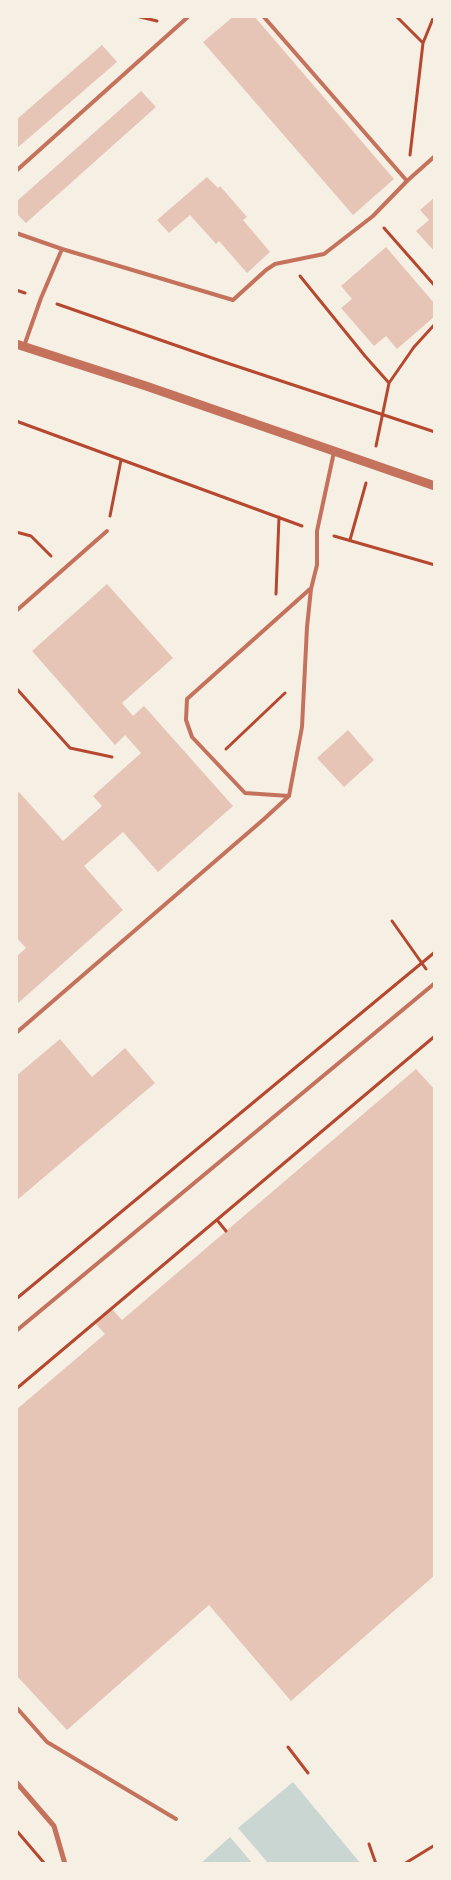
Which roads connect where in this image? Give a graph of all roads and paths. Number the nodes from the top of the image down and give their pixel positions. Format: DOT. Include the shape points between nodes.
graph roads {
  1 [pos="189,16"];
  2 [pos="263,16"];
  3 [pos="396,16"];
  4 [pos="434,16"];
  5 [pos="423,43"];
  6 [pos="435,156"];
  7 [pos="16,171"];
  8 [pos="407,181"];
  9 [pos="374,216"];
  10 [pos="16,233"];
  11 [pos="62,249"];
  12 [pos="288,261"];
  13 [pos="435,286"];
  14 [pos="16,290"];
  15 [pos="41,298"];
  16 [pos="435,324"];
  17 [pos="20,346"];
  18 [pos="389,383"];
  19 [pos="383,416"];
  20 [pos="16,421"];
  21 [pos="435,432"];
  22 [pos="334,451"];
  23 [pos="121,460"];
  24 [pos="435,486"];
  25 [pos="279,518"];
  26 [pos="317,531"];
  27 [pos="16,532"];
  28 [pos="107,532"];
  29 [pos="435,565"];
  30 [pos="64,569"];
  31 [pos="311,589"];
  32 [pos="16,611"];
  33 [pos="276,620"];
  34 [pos="304,676"];
  35 [pos="16,688"];
  36 [pos="112,758"];
  37 [pos="214,761"];
  38 [pos="289,796"];
  39 [pos="392,921"];
  40 [pos="435,952"];
  41 [pos="422,963"];
  42 [pos="435,983"];
  43 [pos="16,1033"];
  44 [pos="435,1036"];
  45 [pos="217,1220"];
  46 [pos="226,1231"];
  47 [pos="16,1299"];
  48 [pos="16,1331"];
  49 [pos="16,1389"];
  50 [pos="16,1707"];
  51 [pos="288,1747"];
  52 [pos="308,1773"];
  53 [pos="16,1782"];
  54 [pos="176,1819"];
  55 [pos="16,1830"];
  56 [pos="20,1835"];
  57 [pos="16,1838"];
  58 [pos="369,1844"];
  59 [pos="435,1845"];
  60 [pos="45,1864"];
  61 [pos="65,1864"];
  62 [pos="376,1864"];
  63 [pos="404,1864"];
  1 -- 7 [label="lane"];
  2 -- 8 [label="lane"];
  3 -- 5 [label="path"];
  4 -- 5 [label="path"];
  5 -- 8 [label="path"];
  6 -- 8 [label="lane"];
  8 -- 9 [label="lane"];
  9 -- 12 [label="lane" via="324,254"];
  9 -- 13 [label="path"];
  10 -- 11 [label="lane"];
  11 -- 12 [label="lane" via="233,300 266,270"];
  11 -- 15 [label="lane"];
  12 -- 18 [label="path"];
  14 -- 15 [label="path"];
  15 -- 17 [label="lane"];
  15 -- 19 [label="path"];
  16 -- 18 [label="path"];
  17 -- 22 [label="street"];
  18 -- 19 [label="path"];
  19 -- 21 [label="path"];
  20 -- 23 [label="path"];
  22 -- 24 [label="street"];
  22 -- 26 [label="lane"];
  23 -- 25 [label="path"];
  23 -- 28 [label="path"];
  25 -- 26 [label="path"];
  25 -- 33 [label="path"];
  26 -- 29 [label="path"];
  26 -- 31 [label="lane" via="317,565"];
  27 -- 30 [label="path" via="31,536"];
  28 -- 30 [label="lane"];
  30 -- 32 [label="lane"];
  31 -- 33 [label="lane"];
  31 -- 34 [label="lane"];
  33 -- 37 [label="lane" via="187,699 186,720 192,737"];
  34 -- 37 [label="path"];
  34 -- 38 [label="lane" via="302,727"];
  35 -- 36 [label="path" via="70,748"];
  37 -- 38 [label="lane" via="245,793"];
  38 -- 43 [label="lane"];
  39 -- 41 [label="path"];
  40 -- 41 [label="path"];
  41 -- 47 [label="path"];
  42 -- 48 [label="lane"];
  44 -- 45 [label="path"];
  45 -- 46 [label="path"];
  45 -- 49 [label="path"];
  50 -- 54 [label="lane" via="47,1742"];
  51 -- 52 [label="path"];
  53 -- 61 [label="street" via="54,1826"];
  55 -- 56 [label="path"];
  56 -- 57 [label="path"];
  56 -- 60 [label="path"];
  58 -- 62 [label="path"];
  59 -- 63 [label="path"];
}
